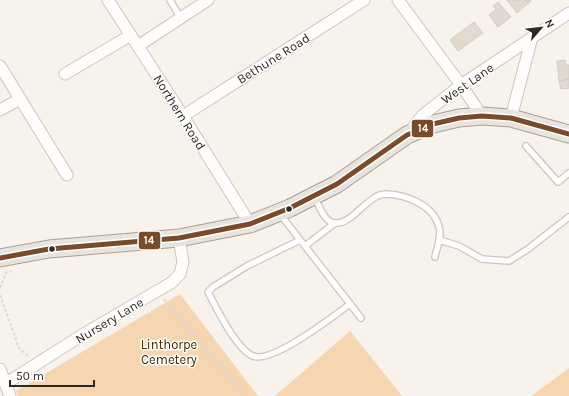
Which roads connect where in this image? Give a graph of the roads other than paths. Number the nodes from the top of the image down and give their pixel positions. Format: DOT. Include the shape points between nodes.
graph roads {
  1 [pos="108,0"];
  2 [pos="170,0"];
  3 [pos="208,0"];
  4 [pos="364,0"];
  5 [pos="398,0"];
  6 [pos="569,13"];
  7 [pos="180,17"];
  8 [pos="131,35"];
  9 [pos="532,37"];
  10 [pos="138,46"];
  11 [pos="0,66"];
  12 [pos="65,74"];
  13 [pos="462,86"];
  14 [pos="20,99"];
  15 [pos="0,110"];
  16 [pos="183,116"];
  17 [pos="482,116"];
  18 [pos="511,118"];
  19 [pos="569,134"];
  20 [pos="407,135"];
  21 [pos="526,146"];
  22 [pos="569,174"];
  23 [pos="67,176"];
  24 [pos="314,196"];
  25 [pos="278,213"];
  26 [pos="569,217"];
  27 [pos="335,223"];
  28 [pos="250,224"];
  29 [pos="179,238"];
  30 [pos="300,240"];
  31 [pos="439,240"];
  32 [pos="305,246"];
  33 [pos="434,257"];
  34 [pos="0,258"];
  35 [pos="350,304"];
  36 [pos="361,318"];
  37 [pos="0,369"];
  38 [pos="5,384"];
  39 [pos="10,396"];
  1 -- 8 [label="street, Northern Road"];
  2 -- 7 [label="lane"];
  3 -- 7 [label="street"];
  4 -- 16 [label="street, Bethune Road"];
  5 -- 13 [label="street"];
  6 -- 9 [label="street, West Lane"];
  7 -- 10 [label="street"];
  8 -- 10 [label="street, Northern Road"];
  8 -- 12 [label="street"];
  9 -- 13 [label="street, West Lane"];
  9 -- 18 [label="street"];
  10 -- 16 [label="street, Northern Road"];
  11 -- 14 [label="street"];
  13 -- 17 [label="street"];
  13 -- 20 [label="street, West Lane" via="423,114"];
  14 -- 15 [label="street"];
  14 -- 23 [label="street"];
  16 -- 28 [label="street, Northern Road"];
  17 -- 18 [label="main road"];
  17 -- 20 [label="main road" via="433,124"];
  18 -- 19 [label="main road"];
  20 -- 24 [label="main road" via="337,184"];
  21 -- 22 [label="lane" via="558,182"];
  24 -- 25 [label="main road"];
  24 -- 27 [label="lane" via="325,216 330,222"];
  25 -- 28 [label="main road"];
  25 -- 30 [label="lane"];
  26 -- 31 [label="lane" via="509,261 482,259 459,246"];
  27 -- 31 [label="lane" via="344,222 372,199 383,194 408,198 419,202 435,218 439,226"];
  27 -- 32 [label="lane"];
  28 -- 29 [label="main road"];
  29 -- 34 [label="main road" via="49,249"];
  29 -- 38 [label="street, Nursery Lane" via="183,262 180,274 171,283"];
  30 -- 32 [label="lane"];
  30 -- 35 [label="lane" via="247,266 212,286 208,292 237,342 254,357 269,356 308,334"];
  31 -- 33 [label="lane"];
  32 -- 35 [label="lane"];
  35 -- 36 [label="lane"];
  37 -- 38 [label="street"];
  38 -- 39 [label="street"];
}
